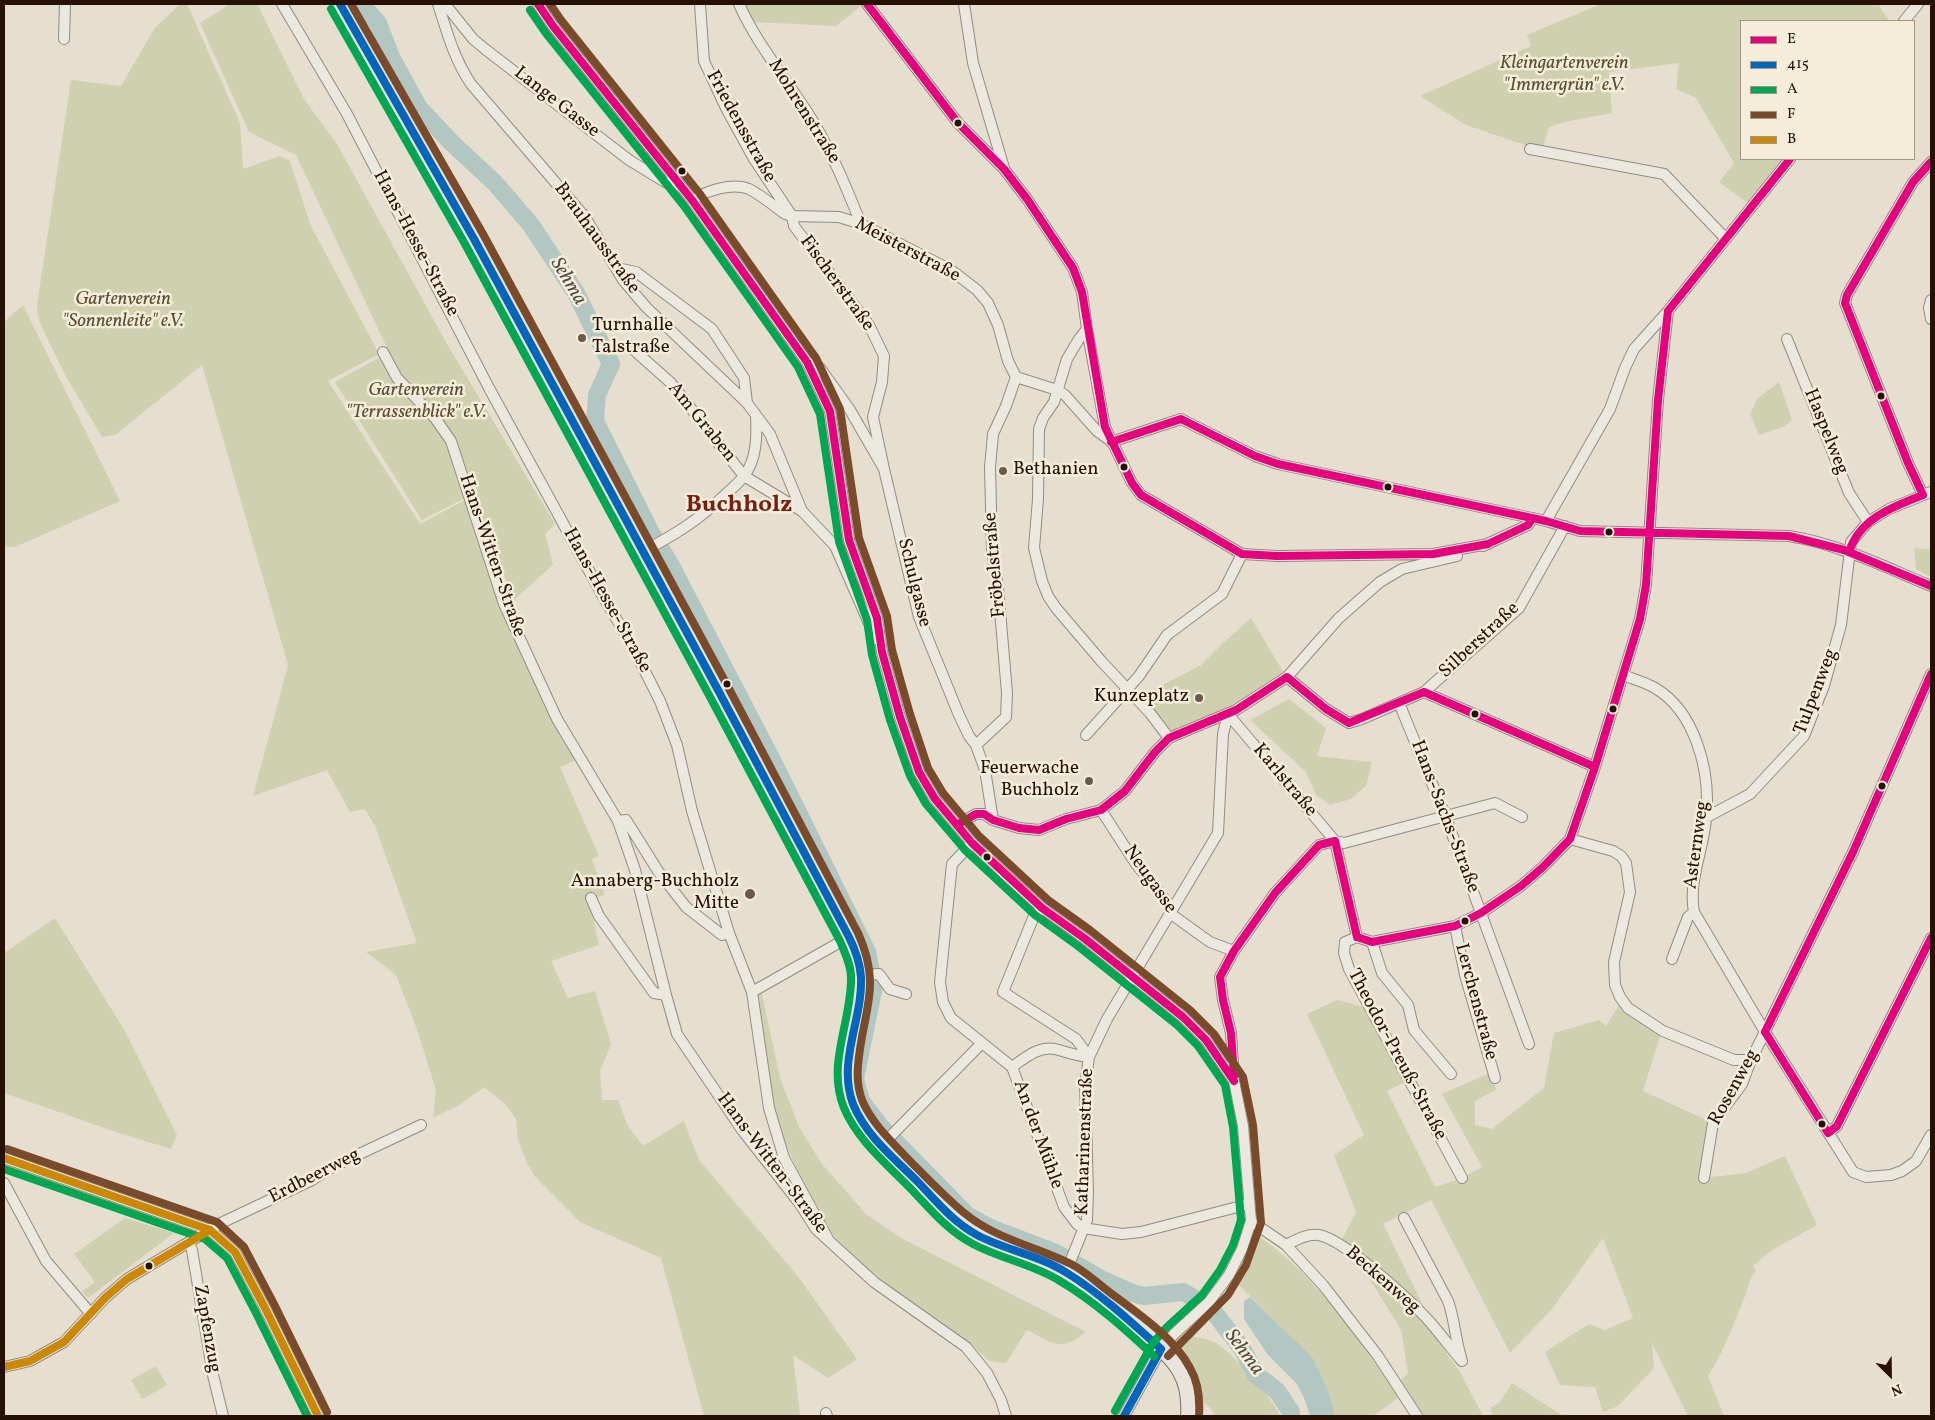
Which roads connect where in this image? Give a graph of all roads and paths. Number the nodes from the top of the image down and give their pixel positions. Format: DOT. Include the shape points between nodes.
graph roads {
  1 [pos="65,4"];
  2 [pos="282,4"];
  3 [pos="340,4"];
  4 [pos="438,4"];
  5 [pos="445,4"];
  6 [pos="538,4"];
  7 [pos="700,4"];
  8 [pos="739,4"];
  9 [pos="868,4"];
  10 [pos="964,4"];
  11 [pos="1918,4"];
  12 [pos="1905,20"];
  13 [pos="64,39"];
  14 [pos="1530,149"];
  15 [pos="1789,160"];
  16 [pos="1931,162"];
  17 [pos="1004,169"];
  18 [pos="680,186"];
  19 [pos="692,200"];
  20 [pos="792,216"];
  21 [pos="861,224"];
  22 [pos="1726,239"];
  23 [pos="618,271"];
  24 [pos="1931,300"];
  25 [pos="1668,311"];
  26 [pos="1931,319"];
  27 [pos="1086,330"];
  28 [pos="1787,339"];
  29 [pos="635,351"];
  30 [pos="383,352"];
  31 [pos="807,362"];
  32 [pos="1016,377"];
  33 [pos="1057,390"];
  34 [pos="747,402"];
  35 [pos="756,416"];
  36 [pos="1111,442"];
  37 [pos="884,469"];
  38 [pos="744,476"];
  39 [pos="1927,494"];
  40 [pos="802,511"];
  41 [pos="1533,518"];
  42 [pos="1546,521"];
  43 [pos="1868,522"];
  44 [pos="1565,526"];
  45 [pos="1650,533"];
  46 [pos="1488,544"];
  47 [pos="645,550"];
  48 [pos="1849,552"];
  49 [pos="1242,554"];
  50 [pos="1931,586"];
  51 [pos="882,652"];
  52 [pos="1931,674"];
  53 [pos="1623,675"];
  54 [pos="1287,677"];
  55 [pos="1128,688"];
  56 [pos="1424,692"];
  57 [pos="1399,703"];
  58 [pos="1228,714"];
  59 [pos="1086,735"];
  60 [pos="1169,738"];
  61 [pos="976,745"];
  62 [pos="1595,768"];
  63 [pos="1101,810"];
  64 [pos="1445,815"];
  65 [pos="1522,817"];
  66 [pos="1706,817"];
  67 [pos="618,820"];
  68 [pos="993,820"];
  69 [pos="957,826"];
  70 [pos="1570,839"];
  71 [pos="1335,842"];
  72 [pos="972,843"];
  73 [pos="591,898"];
  74 [pos="1042,908"];
  75 [pos="1694,912"];
  76 [pos="1480,913"];
  77 [pos="1171,914"];
  78 [pos="1455,926"];
  79 [pos="729,934"];
  80 [pos="849,937"];
  81 [pos="1357,937"];
  82 [pos="1931,938"];
  83 [pos="1372,942"];
  84 [pos="1234,950"];
  85 [pos="1672,959"];
  86 [pos="868,974"];
  87 [pos="1133,976"];
  88 [pos="752,992"];
  89 [pos="906,994"];
  90 [pos="666,995"];
  91 [pos="1765,1032"];
  92 [pos="982,1043"];
  93 [pos="1529,1044"];
  94 [pos="1089,1057"];
  95 [pos="1751,1060"];
  96 [pos="1012,1067"];
  97 [pos="1451,1074"];
  98 [pos="1494,1078"];
  99 [pos="1234,1081"];
  100 [pos="421,1125"];
  101 [pos="1828,1133"];
  102 [pos="1931,1135"];
  103 [pos="884,1143"];
  104 [pos="4,1158"];
  105 [pos="1462,1178"];
  106 [pos="1704,1178"];
  107 [pos="4,1183"];
  108 [pos="1249,1204"];
  109 [pos="1404,1218"];
  110 [pos="1251,1221"];
  111 [pos="1083,1228"];
  112 [pos="210,1230"];
  113 [pos="828,1238"];
  114 [pos="189,1243"];
  115 [pos="1286,1245"];
  116 [pos="1067,1270"];
  117 [pos="91,1314"];
  118 [pos="1162,1349"];
  119 [pos="4,1367"];
  120 [pos="222,1416"];
  121 [pos="318,1416"];
  122 [pos="1006,1416"];
  123 [pos="1124,1416"];
  124 [pos="1189,1416"];
  125 [pos="1417,1416"];
  1 -- 13 [label="street"];
  2 -- 79 [label="street, Hans-Hesse-Straße" via="347,114 489,388 660,701 677,745 692,811"];
  3 -- 47 [label="main road"];
  4 -- 23 [label="street, Brauhausstraße" via="462,71 585,217"];
  5 -- 18 [label="street, Lange Gasse" via="485,49 629,160 664,182"];
  6 -- 18 [label="street"];
  7 -- 20 [label="street, Friedensstraße" via="704,60 754,159"];
  8 -- 21 [label="street, Mohrenstraße" via="757,40 814,123 843,178"];
  9 -- 17 [label="street" via="958,123"];
  10 -- 17 [label="street" via="973,63"];
  11 -- 12 [label="street"];
  14 -- 22 [label="street" via="1664,174"];
  15 -- 22 [label="street"];
  16 -- 39 [label="street" via="1913,182 1845,303 1908,463"];
  17 -- 27 [label="street" via="1073,268 1082,292"];
  18 -- 19 [label="street"];
  19 -- 20 [label="street, Meisterstraße" via="734,186 748,189"];
  19 -- 31 [label="street"];
  20 -- 21 [label="street, Meisterstraße" via="839,217"];
  20 -- 37 [label="street, Fischerstraße" via="794,226 870,325 884,356 882,382 873,417"];
  21 -- 32 [label="street, Meisterstraße" via="951,270 978,290 998,324"];
  22 -- 25 [label="street"];
  23 -- 34 [label="street, Brauhausstraße" via="646,307"];
  23 -- 34 [label="street" via="622,268 636,272 712,329 744,378"];
  24 -- 26 [label="street"];
  25 -- 42 [label="street" via="1634,350 1610,409"];
  25 -- 45 [label="street" via="1658,400"];
  27 -- 33 [label="street" via="1067,359"];
  27 -- 36 [label="street" via="1105,427"];
  28 -- 43 [label="street, Haspelweg" via="1849,493"];
  29 -- 38 [label="street, Am Graben" via="671,383"];
  30 -- 67 [label="street, Hans-Witten-Straße" via="397,378 435,418 451,441 504,604 557,719"];
  31 -- 37 [label="street, Schulgasse" via="820,368 850,410"];
  31 -- 51 [label="street" via="830,411 849,540 877,618"];
  32 -- 33 [label="street"];
  32 -- 61 [label="street, Fröbelstraße" via="993,434 990,467 991,533 1007,693 1006,717"];
  33 -- 36 [label="street"];
  33 -- 55 [label="street" via="1039,429 1034,548 1037,564 1048,596 1056,608"];
  34 -- 35 [label="street, Brauhausstraße"];
  35 -- 38 [label="street" via="757,438"];
  35 -- 40 [label="street, Brauhausstraße" via="770,434"];
  36 -- 41 [label="street" via="1181,419 1254,456 1278,464"];
  36 -- 49 [label="street" via="1140,495"];
  37 -- 61 [label="street, Schulgasse" via="919,617 959,715"];
  38 -- 40 [label="street"];
  38 -- 47 [label="street" via="700,518"];
  39 -- 43 [label="street" via="1889,509"];
  40 -- 51 [label="street" via="835,546"];
  41 -- 42 [label="street"];
  41 -- 46 [label="street" via="1528,525"];
  42 -- 44 [label="street"];
  43 -- 48 [label="street" via="1851,542"];
  44 -- 45 [label="street" via="1580,531"];
  44 -- 56 [label="street, Silberstraße" via="1520,608"];
  45 -- 48 [label="street" via="1789,536"];
  45 -- 53 [label="street" via="1640,619"];
  46 -- 49 [label="street" via="1432,554"];
  46 -- 54 [label="street" via="1464,554 1402,569 1380,582 1339,618"];
  47 -- 80 [label="main road"];
  48 -- 50 [label="street"];
  48 -- 66 [label="street, Tulpenweg" via="1841,625 1824,686 1804,736 1750,794"];
  49 -- 55 [label="street" via="1222,594 1167,635"];
  51 -- 69 [label="street" via="919,772"];
  52 -- 91 [label="street, Rosenweg" via="1853,852"];
  53 -- 62 [label="street"];
  53 -- 66 [label="street, Asternweg" via="1655,688 1675,704 1689,723 1705,772"];
  54 -- 57 [label="street, Silberstraße" via="1326,710 1349,723"];
  54 -- 58 [label="street"];
  55 -- 59 [label="street"];
  55 -- 60 [label="street"];
  56 -- 57 [label="street, Silberstraße"];
  56 -- 62 [label="street"];
  57 -- 64 [label="street, Hans-Sachs-Straße"];
  58 -- 60 [label="street"];
  58 -- 71 [label="street, Karlstraße"];
  58 -- 77 [label="street, Katharinenstraße" via="1223,734 1218,833"];
  60 -- 63 [label="street" via="1125,791"];
  61 -- 68 [label="street, Schulgasse" via="985,770"];
  62 -- 70 [label="street"];
  63 -- 68 [label="street" via="1039,830"];
  63 -- 77 [label="street, Neugasse" via="1136,864 1170,906"];
  64 -- 65 [label="street" via="1496,803"];
  64 -- 71 [label="street" via="1344,843"];
  64 -- 76 [label="street, Hans-Sachs-Straße"];
  66 -- 75 [label="street, Asternweg" via="1691,898"];
  67 -- 79 [label="street, Hans-Witten-Straße" via="626,820 658,871 686,907 722,935"];
  67 -- 90 [label="street, Hans-Witten-Straße" via="635,870"];
  68 -- 69 [label="street" via="984,814 976,814"];
  69 -- 72 [label="street"];
  70 -- 76 [label="street" via="1521,886"];
  70 -- 95 [label="street" via="1613,851 1626,863 1630,892 1614,962 1615,985 1628,1008 1663,1031 1734,1060"];
  71 -- 81 [label="street, Karlstraße"];
  71 -- 84 [label="street" via="1319,845 1275,893"];
  72 -- 74 [label="street"];
  72 -- 92 [label="street, An der Mühle" via="952,864 940,982 943,1002 951,1018"];
  73 -- 90 [label="street" via="599,916 654,993"];
  74 -- 87 [label="street"];
  74 -- 94 [label="street" via="1034,916 1004,992 1076,1039"];
  75 -- 85 [label="street, Asternweg" via="1688,917"];
  75 -- 91 [label="street"];
  76 -- 78 [label="street"];
  76 -- 93 [label="street, Hans-Sachs-Straße"];
  77 -- 84 [label="street, Neugasse" via="1210,942"];
  77 -- 87 [label="street, Katharinenstraße"];
  78 -- 83 [label="street"];
  78 -- 98 [label="street, Lerchenstraße"];
  79 -- 88 [label="street, Hans-Hesse-Straße"];
  80 -- 86 [label="main road"];
  80 -- 88 [label="street"];
  81 -- 83 [label="street"];
  81 -- 105 [label="street, Theodor-Preuß-Straße" via="1345,942 1344,953 1349,969"];
  82 -- 101 [label="street" via="1837,1126"];
  83 -- 97 [label="street" via="1382,973 1408,1005 1414,1030"];
  84 -- 99 [label="street" via="1220,977 1231,1033"];
  86 -- 89 [label="street" via="879,974 890,989"];
  86 -- 103 [label="main road" via="848,1054 847,1080 861,1119"];
  87 -- 94 [label="street, Katharinenstraße"];
  87 -- 99 [label="street" via="1206,1040"];
  88 -- 113 [label="street, Hans-Hesse-Straße" via="769,1108 784,1158"];
  90 -- 113 [label="street, Hans-Witten-Straße" via="677,1034 742,1130 816,1229"];
  91 -- 95 [label="street, Rosenweg"];
  91 -- 101 [label="street"];
  92 -- 96 [label="street, An der Mühle"];
  92 -- 103 [label="street"];
  94 -- 96 [label="street" via="1054,1049 1042,1050"];
  94 -- 111 [label="street, Katharinenstraße" via="1085,1085 1088,1192 1087,1220"];
  95 -- 106 [label="street, Rosenweg" via="1742,1084 1713,1123"];
  96 -- 111 [label="street, An der Mühle" via="1064,1208"];
  99 -- 108 [label="street" via="1243,1126"];
  100 -- 112 [label="street, Erdbeerweg"];
  101 -- 102 [label="street" via="1853,1172 1866,1178 1891,1175 1909,1167"];
  103 -- 116 [label="main road" via="941,1206 974,1234"];
  104 -- 112 [label="street"];
  107 -- 117 [label="street" via="46,1261"];
  108 -- 110 [label="street"];
  108 -- 111 [label="street" via="1141,1232 1122,1234"];
  109 -- 115 [label="street, Beckenweg" via="1448,1301 1462,1361 1430,1322 1373,1269 1337,1242 1318,1234"];
  110 -- 115 [label="street"];
  110 -- 118 [label="street" via="1237,1260 1220,1289"];
  111 -- 116 [label="street, Katharinenstraße"];
  112 -- 114 [label="street, Erdbeerweg"];
  112 -- 121 [label="street" via="235,1252"];
  113 -- 122 [label="street, Hans-Witten-Straße" via="874,1282 966,1347 987,1373"];
  114 -- 117 [label="street, Erdbeerweg" via="127,1279"];
  114 -- 120 [label="street, Zapfenzug"];
  115 -- 125 [label="street" via="1378,1356"];
  116 -- 118 [label="main road"];
  117 -- 119 [label="street, Erdbeerweg" via="64,1342 30,1361"];
  118 -- 123 [label="street"];
  118 -- 124 [label="main road" via="1181,1371 1187,1384"];
}
